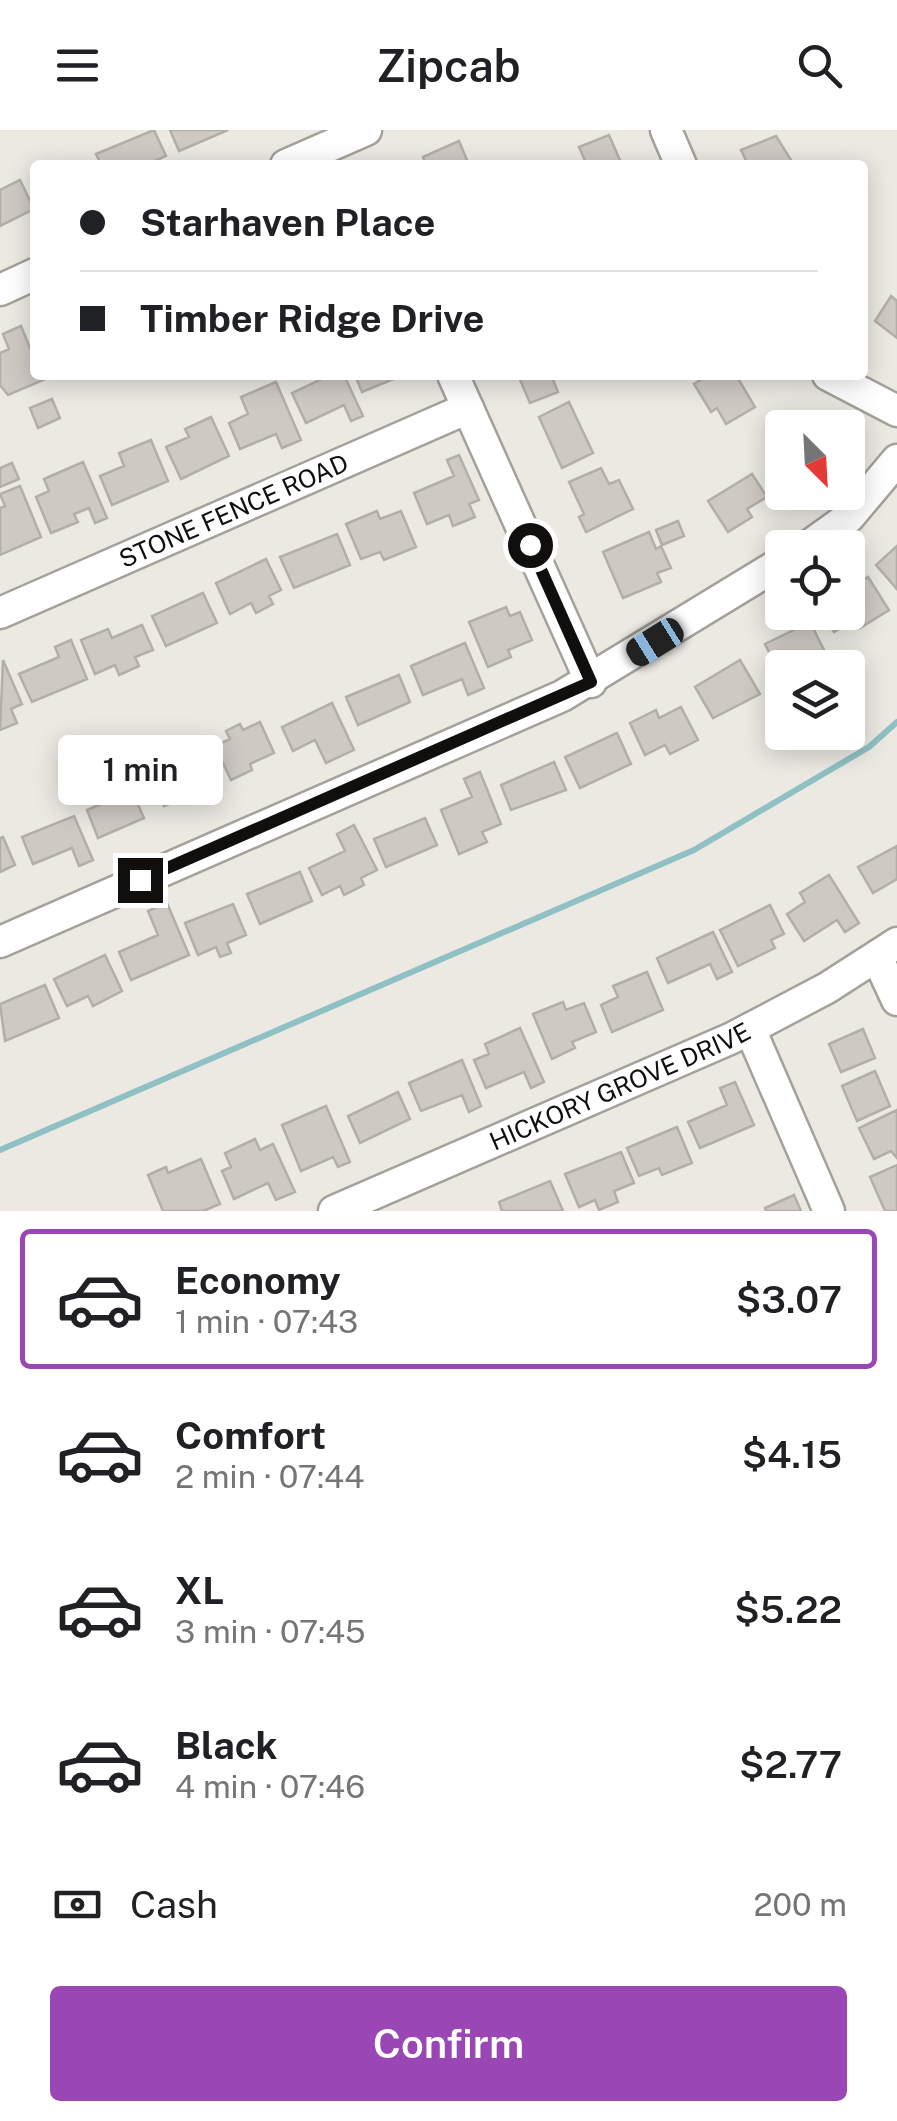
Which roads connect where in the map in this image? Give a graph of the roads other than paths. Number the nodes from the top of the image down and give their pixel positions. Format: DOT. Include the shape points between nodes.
graph roads {
  1 [pos="666,130"];
  2 [pos="354,141"];
  3 [pos="300,160"];
  4 [pos="679,160"];
  5 [pos="30,276"];
  6 [pos="0,290"];
  7 [pos="455,380"];
  8 [pos="838,380"];
  9 [pos="468,408"];
  10 [pos="897,411"];
  11 [pos="897,460"];
  12 [pos="829,530"];
  13 [pos="765,573"];
  14 [pos="0,613"];
  15 [pos="591,682"];
  16 [pos="0,942"];
  17 [pos="887,950"];
  18 [pos="897,1000"];
  19 [pos="750,1029"];
  20 [pos="334,1211"];
  21 [pos="828,1211"];
  1 -- 4 [label="street"];
  2 -- 3 [label="street"];
  5 -- 6 [label="street"];
  7 -- 9 [label="street"];
  8 -- 10 [label="street"];
  9 -- 14 [label="street, STONE FENCE ROAD"];
  9 -- 15 [label="street"];
  11 -- 12 [label="street" via="858,508"];
  13 -- 15 [label="street"];
  15 -- 16 [label="street"];
  17 -- 18 [label="street"];
  17 -- 19 [label="street, HICKORY GROVE DRIVE"];
  19 -- 20 [label="street, HICKORY GROVE DRIVE"];
  19 -- 21 [label="street"];
}
